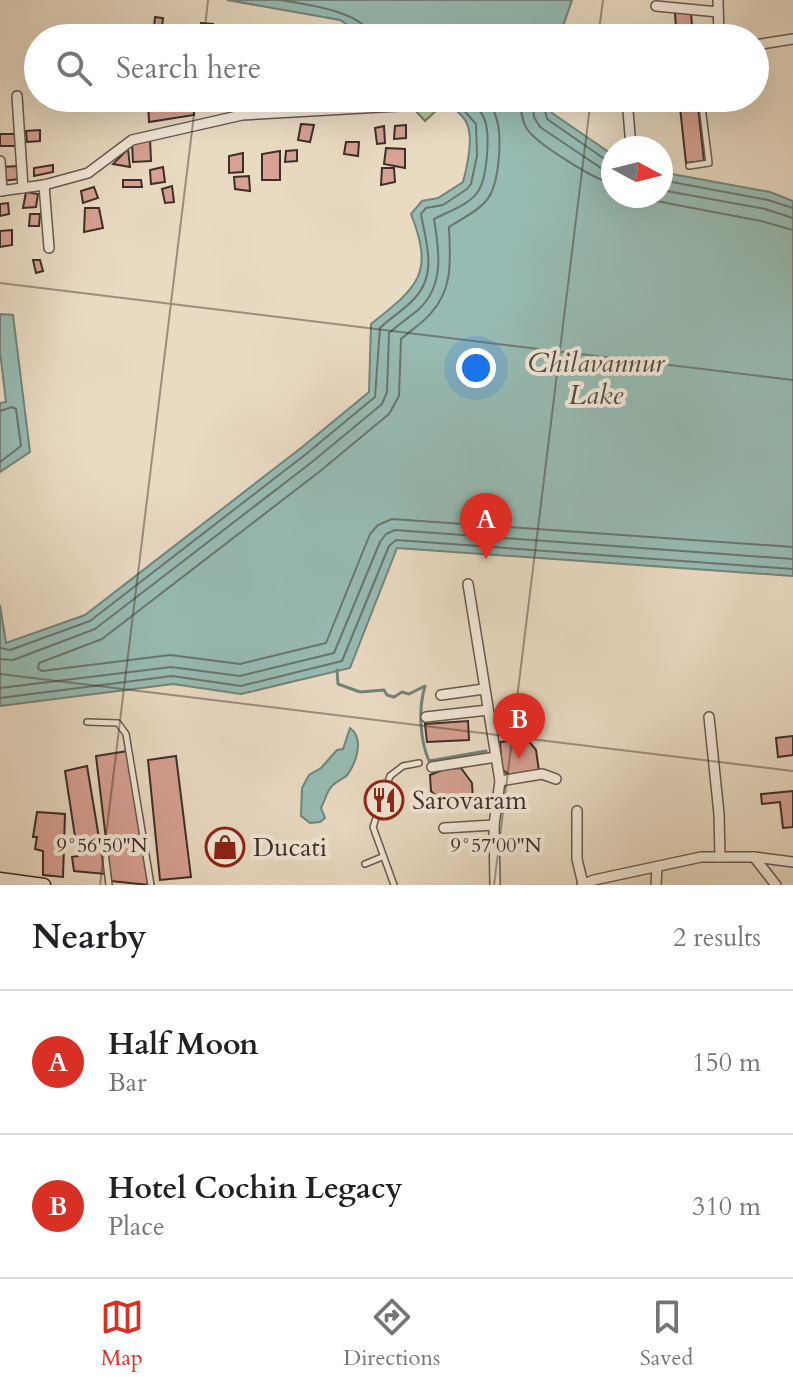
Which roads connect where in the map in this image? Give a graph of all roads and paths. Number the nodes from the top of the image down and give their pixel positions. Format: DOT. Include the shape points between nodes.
graph roads {
  1 [pos="718,0"];
  2 [pos="656,6"];
  3 [pos="718,12"];
  4 [pos="718,24"];
  5 [pos="793,39"];
  6 [pos="769,43"];
  7 [pos="17,96"];
  8 [pos="285,112"];
  9 [pos="628,112"];
  10 [pos="703,112"];
  11 [pos="630,136"];
  12 [pos="0,161"];
  13 [pos="689,166"];
  14 [pos="44,185"];
  15 [pos="23,188"];
  16 [pos="1,191"];
  17 [pos="49,248"];
  18 [pos="468,584"];
  19 [pos="484,689"];
  20 [pos="441,695"];
  21 [pos="488,710"];
  22 [pos="426,717"];
  23 [pos="709,717"];
  24 [pos="87,722"];
  25 [pos="496,757"];
  26 [pos="419,763"];
  27 [pos="432,767"];
  28 [pos="556,779"];
  29 [pos="500,781"];
  30 [pos="577,811"];
  31 [pos="494,825"];
  32 [pos="444,828"];
  33 [pos="104,844"];
  34 [pos="382,857"];
  35 [pos="720,857"];
  36 [pos="754,857"];
  37 [pos="793,862"];
  38 [pos="365,864"];
  39 [pos="657,867"];
  40 [pos="0,879"];
  41 [pos="44,885"];
  42 [pos="109,885"];
  43 [pos="151,885"];
  44 [pos="394,885"];
  45 [pos="495,885"];
  46 [pos="582,885"];
  47 [pos="656,885"];
  48 [pos="776,885"];
  1 -- 3 [label="street"];
  2 -- 3 [label="street"];
  3 -- 4 [label="street"];
  5 -- 6 [label="street"];
  7 -- 15 [label="street"];
  8 -- 14 [label="street" via="228,118 132,140 88,173"];
  9 -- 11 [label="street"];
  10 -- 13 [label="lane" via="709,163"];
  12 -- 16 [label="street"];
  14 -- 15 [label="street"];
  14 -- 17 [label="street"];
  15 -- 16 [label="street"];
  18 -- 19 [label="street"];
  19 -- 20 [label="street"];
  19 -- 21 [label="street"];
  21 -- 22 [label="street"];
  21 -- 25 [label="street"];
  23 -- 35 [label="street"];
  24 -- 43 [label="lane" via="118,723 126,734"];
  25 -- 27 [label="street"];
  25 -- 29 [label="street"];
  26 -- 34 [label="lane" via="390,776 373,827"];
  28 -- 29 [label="street" via="542,774"];
  29 -- 31 [label="street"];
  30 -- 46 [label="street"];
  31 -- 32 [label="street"];
  31 -- 45 [label="street"];
  33 -- 42 [label="lane"];
  34 -- 38 [label="lane"];
  34 -- 44 [label="lane"];
  35 -- 36 [label="street"];
  35 -- 39 [label="street"];
  36 -- 37 [label="street"];
  36 -- 48 [label="street"];
  39 -- 46 [label="street"];
  39 -- 47 [label="street"];
  40 -- 41 [label="street"];
}
